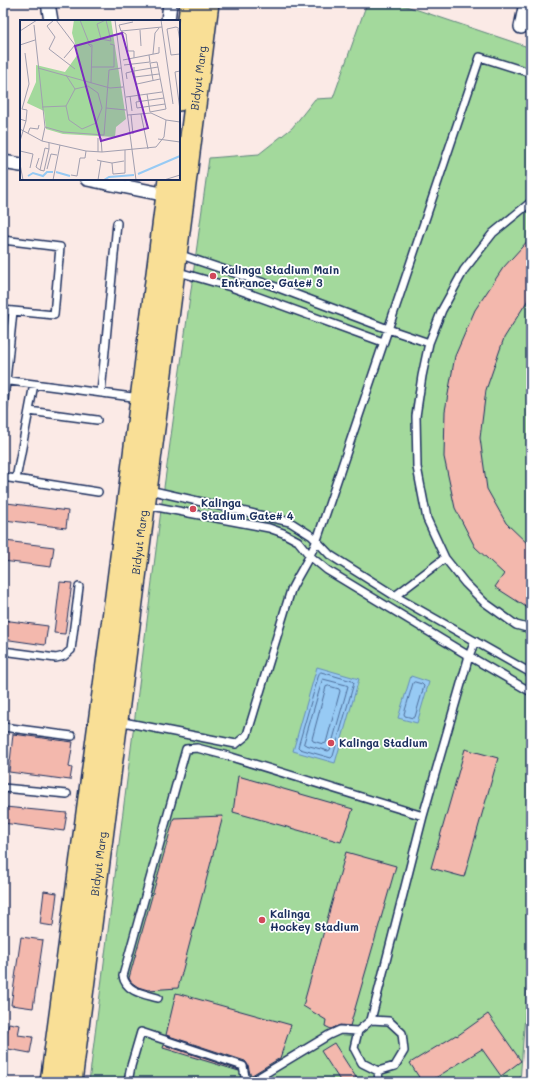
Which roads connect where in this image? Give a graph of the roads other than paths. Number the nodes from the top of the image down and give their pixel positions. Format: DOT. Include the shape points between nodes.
graph roads {
  1 [pos="48,3"];
  2 [pos="170,3"];
  3 [pos="191,3"];
  4 [pos="208,3"];
  5 [pos="526,3"];
  6 [pos="50,20"];
  7 [pos="168,20"];
  8 [pos="521,27"];
  9 [pos="531,73"];
  10 [pos="180,92"];
  11 [pos="3,162"];
  12 [pos="20,165"];
  13 [pos="97,180"];
  14 [pos="143,185"];
  15 [pos="168,187"];
  16 [pos="531,202"];
  17 [pos="117,223"];
  18 [pos="3,240"];
  19 [pos="176,262"];
  20 [pos="3,310"];
  21 [pos="13,311"];
  22 [pos="388,329"];
  23 [pos="383,342"];
  24 [pos="429,343"];
  25 [pos="5,380"];
  26 [pos="34,384"];
  27 [pos="101,393"];
  28 [pos="140,398"];
  29 [pos="3,411"];
  30 [pos="29,411"];
  31 [pos="97,420"];
  32 [pos="3,477"];
  33 [pos="16,479"];
  34 [pos="98,492"];
  35 [pos="145,497"];
  36 [pos="317,540"];
  37 [pos="310,556"];
  38 [pos="444,558"];
  39 [pos="79,587"];
  40 [pos="394,596"];
  41 [pos="531,629"];
  42 [pos="475,641"];
  43 [pos="3,651"];
  44 [pos="469,656"];
  45 [pos="531,673"];
  46 [pos="531,692"];
  47 [pos="116,720"];
  48 [pos="3,727"];
  49 [pos="72,736"];
  50 [pos="3,788"];
  51 [pos="67,794"];
  52 [pos="423,816"];
  53 [pos="158,998"];
  54 [pos="371,1020"];
  55 [pos="358,1031"];
  56 [pos="378,1071"];
  57 [pos="51,1082"];
  58 [pos="71,1082"];
  59 [pos="128,1082"];
  60 [pos="246,1082"];
  61 [pos="251,1082"];
  62 [pos="379,1082"];
  1 -- 6 [label="street"];
  2 -- 7 [label="street"];
  3 -- 10 [label="main road, Bidyut Marg"];
  4 -- 19 [label="main road, Bidyut Marg"];
  5 -- 8 [label="street"];
  9 -- 22 [label="lane" via="480,57"];
  11 -- 12 [label="street"];
  13 -- 14 [label="street"];
  14 -- 15 [label="street"];
  15 -- 28 [label="main road, Bidyut Marg"];
  16 -- 24 [label="lane" via="493,233 464,270 442,310"];
  17 -- 27 [label="lane"];
  18 -- 21 [label="lane" via="60,247 54,316"];
  19 -- 22 [label="lane" via="276,287"];
  19 -- 23 [label="lane" via="231,286"];
  19 -- 35 [label="main road, Bidyut Marg"];
  20 -- 21 [label="lane"];
  21 -- 25 [label="lane"];
  22 -- 23 [label="lane"];
  22 -- 24 [label="lane"];
  23 -- 36 [label="lane"];
  24 -- 38 [label="lane" via="416,416 417,467 427,519"];
  25 -- 26 [label="lane"];
  25 -- 29 [label="lane"];
  26 -- 27 [label="lane"];
  26 -- 30 [label="lane"];
  27 -- 28 [label="lane"];
  28 -- 57 [label="main road, Bidyut Marg"];
  30 -- 31 [label="lane"];
  30 -- 33 [label="lane"];
  32 -- 33 [label="lane"];
  33 -- 34 [label="lane"];
  35 -- 36 [label="lane" via="290,522"];
  35 -- 37 [label="lane" via="283,533 298,541"];
  35 -- 47 [label="main road, Bidyut Marg"];
  36 -- 37 [label="lane"];
  36 -- 40 [label="lane" via="330,555"];
  37 -- 44 [label="lane" via="327,570"];
  37 -- 47 [label="lane" via="292,590 247,735 236,744"];
  38 -- 40 [label="lane"];
  38 -- 41 [label="lane" via="484,602 516,625"];
  39 -- 43 [label="lane" via="70,650 64,656 56,658"];
  40 -- 42 [label="lane"];
  42 -- 44 [label="lane"];
  42 -- 45 [label="lane"];
  44 -- 46 [label="lane"];
  44 -- 52 [label="lane"];
  47 -- 58 [label="main road, Bidyut Marg"];
  48 -- 49 [label="lane"];
  50 -- 51 [label="lane"];
  52 -- 53 [label="lane" via="228,756 197,748 186,749 123,976 130,989"];
  52 -- 54 [label="lane"];
  54 -- 55 [label="lane"];
  54 -- 56 [label="lane" via="389,1021 402,1033 403,1039 404,1051 394,1066"];
  55 -- 56 [label="lane" via="354,1048 362,1064"];
  55 -- 61 [label="lane" via="340,1030 328,1035"];
  56 -- 62 [label="lane"];
  59 -- 60 [label="lane" via="141,1032 243,1066"];
}
